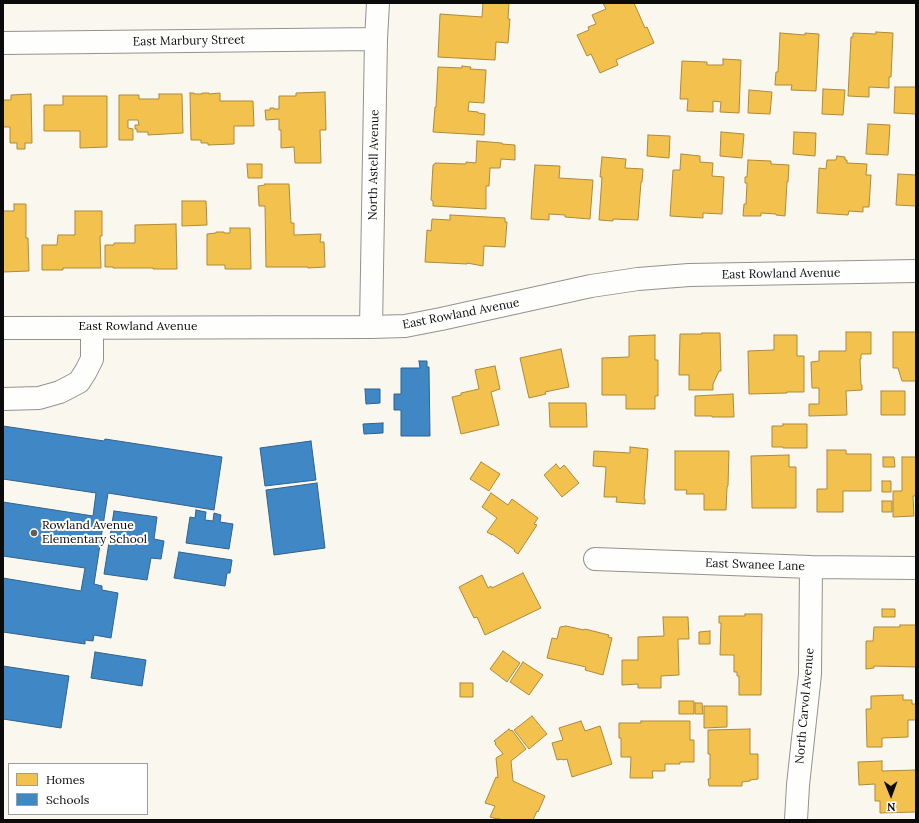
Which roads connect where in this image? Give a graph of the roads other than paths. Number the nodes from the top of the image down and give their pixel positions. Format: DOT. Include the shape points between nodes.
graph roads {
  1 [pos="378,3"];
  2 [pos="376,39"];
  3 [pos="3,43"];
  4 [pos="916,271"];
  5 [pos="371,327"];
  6 [pos="3,328"];
  7 [pos="92,328"];
  8 [pos="3,399"];
  9 [pos="595,559"];
  10 [pos="811,567"];
  11 [pos="916,568"];
  12 [pos="796,820"];
  1 -- 2 [label="street, North Astell Avenue"];
  2 -- 3 [label="street, East Marbury Street"];
  2 -- 5 [label="street, North Astell Avenue"];
  4 -- 5 [label="street, East Rowland Avenue" via="689,275 638,279 590,286 405,326"];
  5 -- 7 [label="street, East Rowland Avenue"];
  6 -- 7 [label="street, East Rowland Avenue"];
  7 -- 8 [label="street" via="92,358 79,382 60,392 39,398"];
  9 -- 10 [label="street, East Swanee Lane"];
  10 -- 11 [label="street, East Swanee Lane"];
  10 -- 12 [label="street, North Carvol Avenue" via="810,674"];
}
